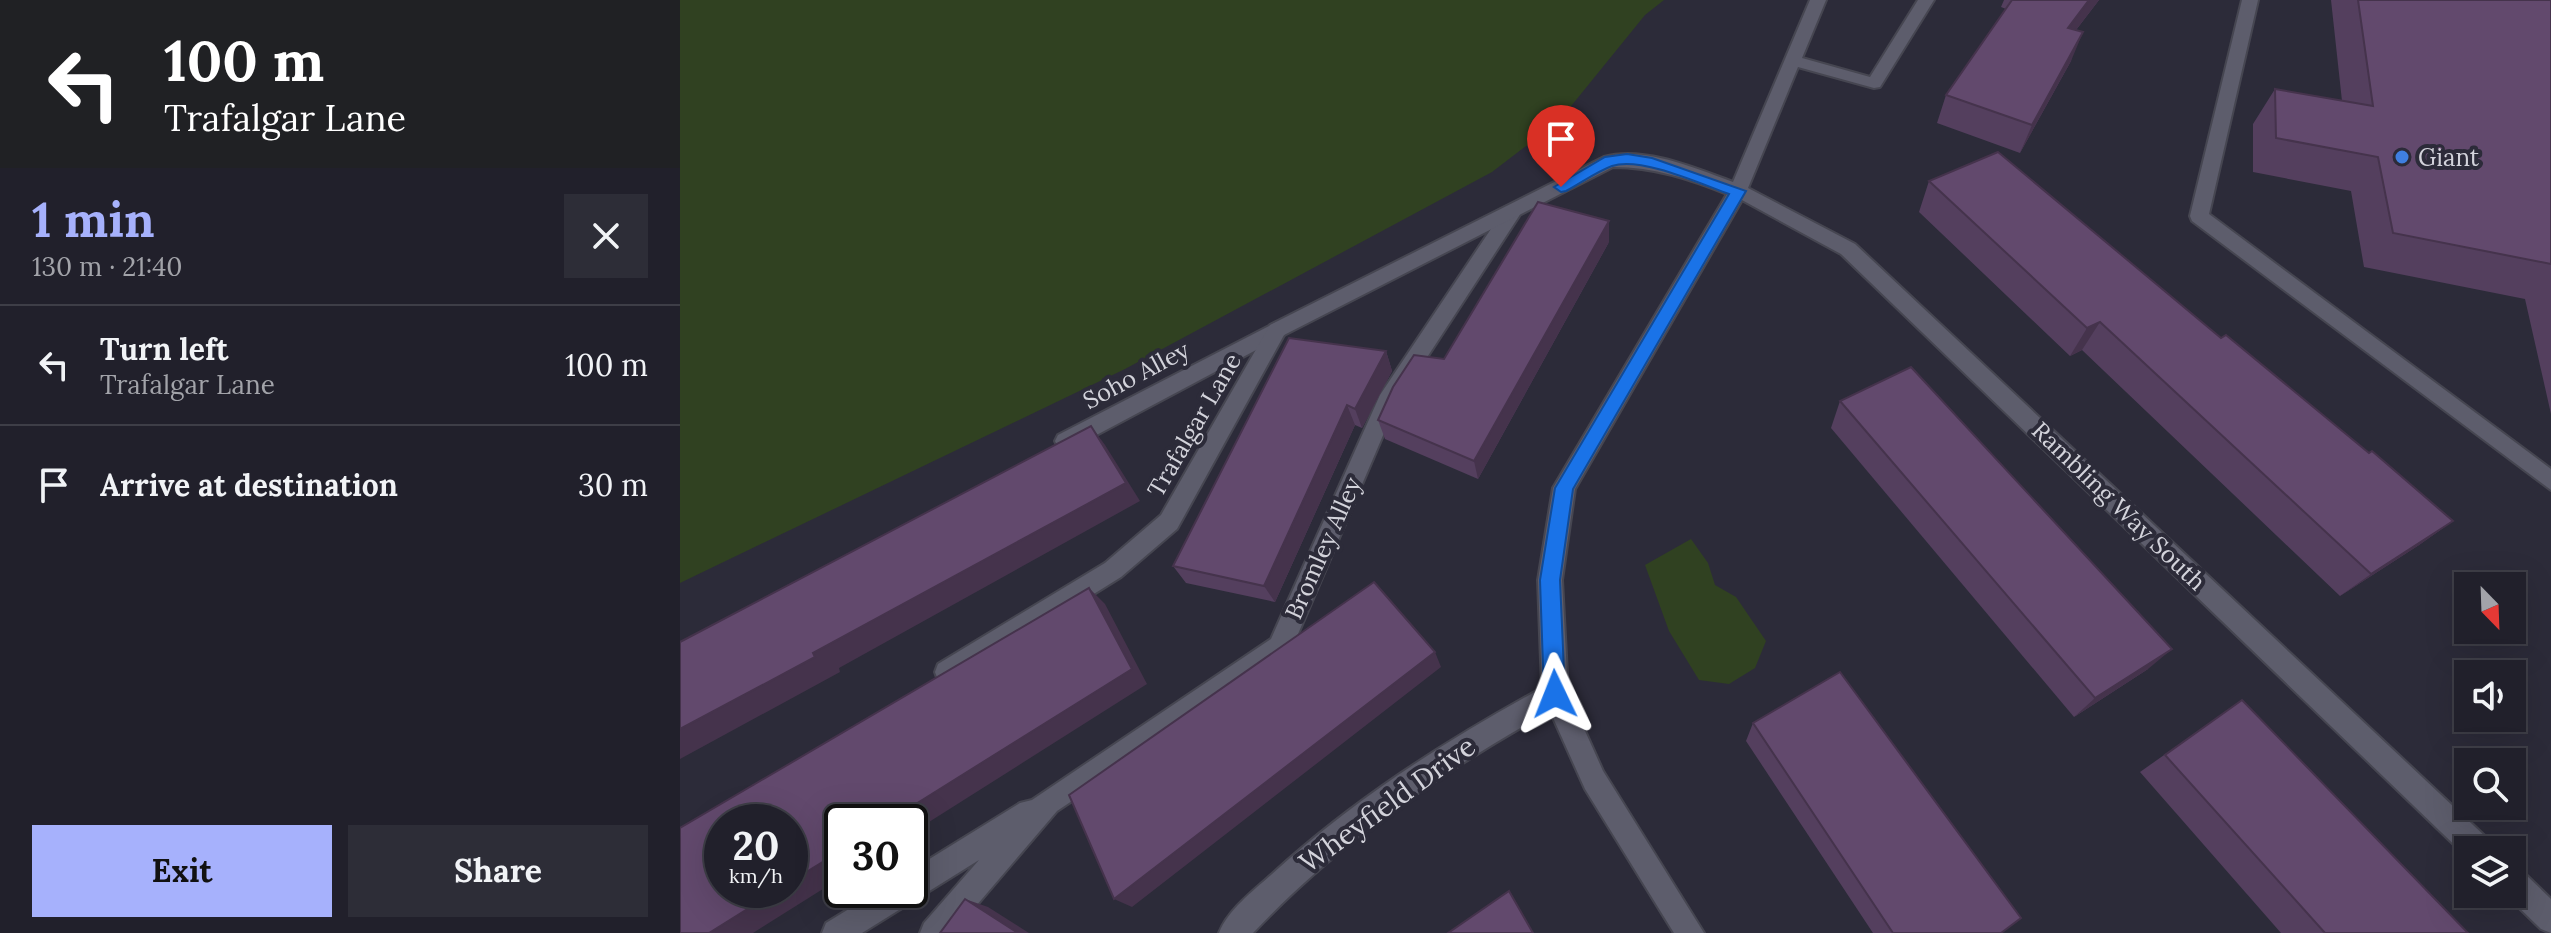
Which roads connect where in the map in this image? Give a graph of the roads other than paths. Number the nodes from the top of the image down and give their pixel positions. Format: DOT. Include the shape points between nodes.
graph roads {
  1 [pos="1818,0"];
  2 [pos="1926,0"];
  3 [pos="2250,0"];
  4 [pos="1793,61"];
  5 [pos="1738,191"];
  6 [pos="1512,213"];
  7 [pos="1277,330"];
  8 [pos="1041,455"];
  9 [pos="2551,481"];
  10 [pos="924,686"];
  11 [pos="1555,694"];
  12 [pos="1048,802"];
  13 [pos="2464,836"];
  14 [pos="928,877"];
  15 [pos="2526,895"];
  16 [pos="877,908"];
  17 [pos="2551,919"];
  18 [pos="836,933"];
  19 [pos="934,933"];
  20 [pos="1233,933"];
  21 [pos="1690,933"];
  1 -- 4 [label="street"];
  2 -- 4 [label="street" via="1874,83"];
  3 -- 9 [label="street" via="2199,216"];
  4 -- 5 [label="street"];
  5 -- 6 [label="street" via="1627,159 1610,161"];
  5 -- 11 [label="street" via="1564,488 1550,580"];
  5 -- 13 [label="street, Rambling Way South" via="1848,249"];
  6 -- 7 [label="street"];
  6 -- 12 [label="street, Bromley Alley" via="1387,401 1280,647"];
  7 -- 8 [label="street, Soho Alley"];
  7 -- 10 [label="street, Trafalgar Lane" via="1169,522 1113,570"];
  11 -- 20 [label="street, Wheyfield Drive" via="1404,784 1269,893"];
  11 -- 21 [label="street" via="1594,780"];
  12 -- 14 [label="street, Bromley Alley"];
  12 -- 19 [label="street, Bromley Alley"];
  15 -- 17 [label="street"];
  16 -- 18 [label="street, Bromley Alley"];
}
